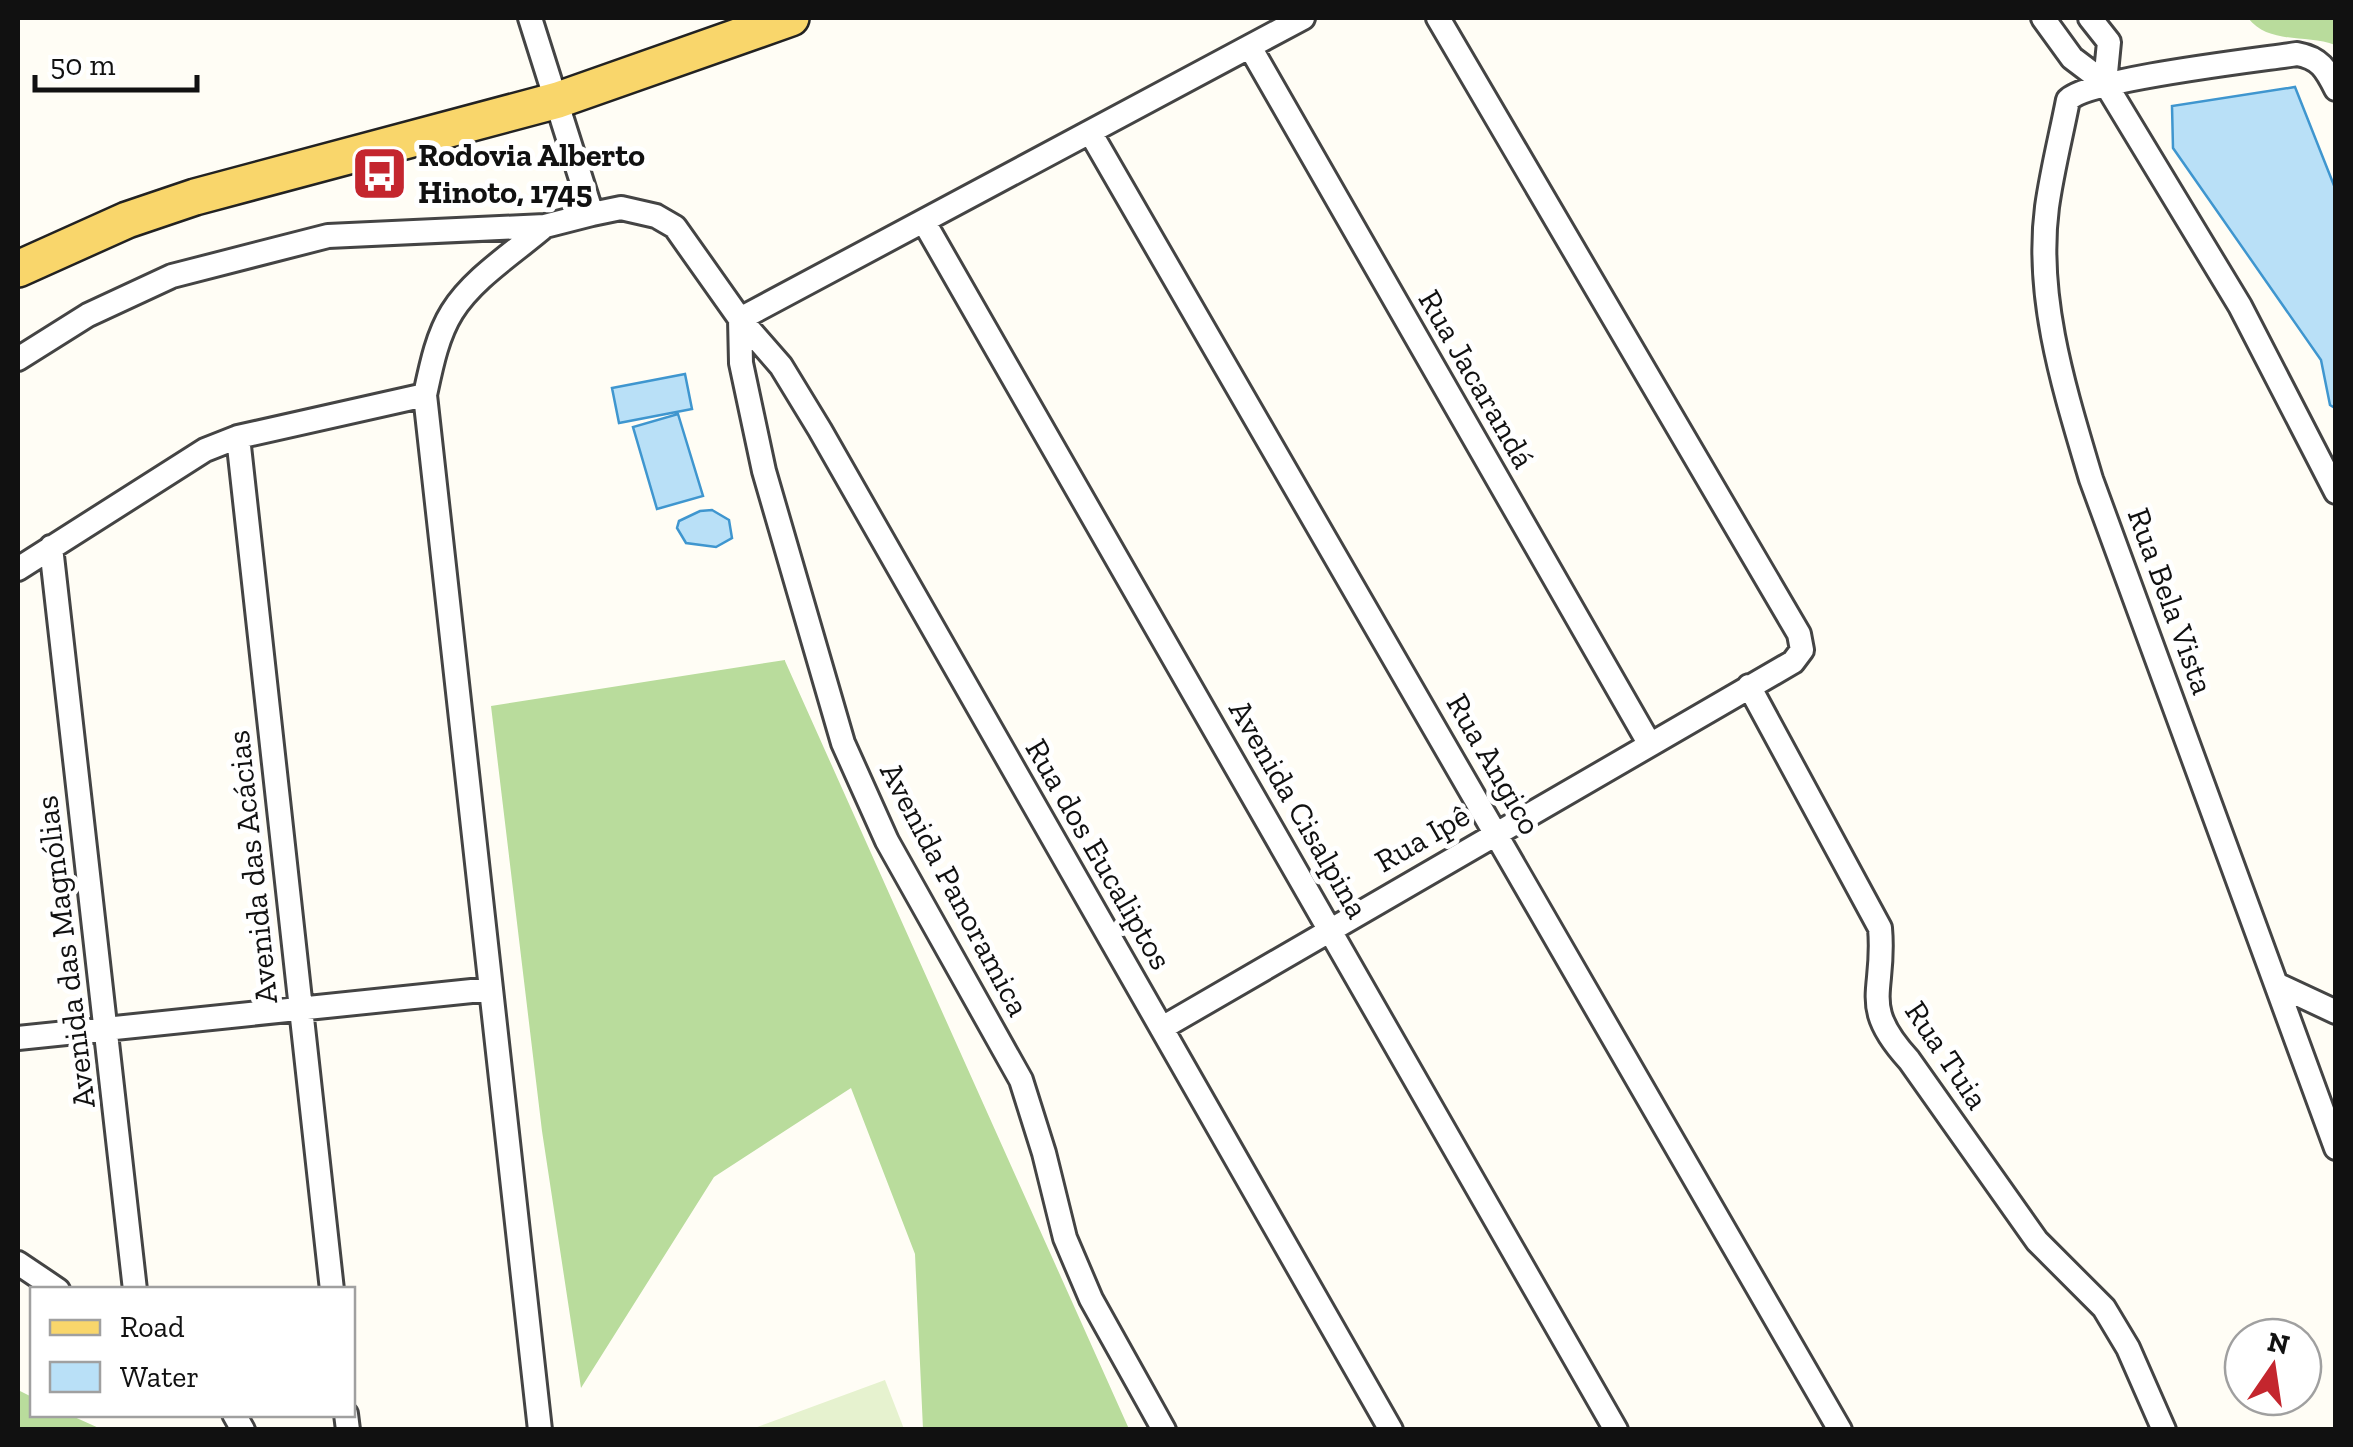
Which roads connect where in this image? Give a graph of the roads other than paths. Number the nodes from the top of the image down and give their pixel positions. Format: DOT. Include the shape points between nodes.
graph roads {
  1 [pos="530,18"];
  2 [pos="791,18"];
  3 [pos="1304,18"];
  4 [pos="1438,18"];
  5 [pos="2043,18"];
  6 [pos="2090,18"];
  7 [pos="1250,47"];
  8 [pos="2104,83"];
  9 [pos="2336,89"];
  10 [pos="558,100"];
  11 [pos="1090,132"];
  12 [pos="592,214"];
  13 [pos="924,222"];
  14 [pos="545,226"];
  15 [pos="18,238"];
  16 [pos="62,247"];
  17 [pos="18,269"];
  18 [pos="740,319"];
  19 [pos="18,359"];
  20 [pos="426,395"];
  21 [pos="238,438"];
  22 [pos="2336,492"];
  23 [pos="51,548"];
  24 [pos="18,568"];
  25 [pos="1749,686"];
  26 [pos="1649,743"];
  27 [pos="1496,832"];
  28 [pos="1330,929"];
  29 [pos="2276,984"];
  30 [pos="492,989"];
  31 [pos="300,1008"];
  32 [pos="2336,1012"];
  33 [pos="107,1028"];
  34 [pos="1162,1028"];
  35 [pos="18,1038"];
  36 [pos="2336,1148"];
  37 [pos="18,1263"];
  38 [pos="54,1287"];
  39 [pos="135,1287"];
  40 [pos="332,1287"];
  41 [pos="540,1430"];
  42 [pos="1164,1430"];
  43 [pos="1391,1430"];
  44 [pos="1616,1430"];
  45 [pos="1840,1430"];
  46 [pos="2164,1430"];
  1 -- 10 [label="street"];
  2 -- 10 [label="main road"];
  3 -- 7 [label="street"];
  4 -- 25 [label="street, Rua Ipê" via="1800,634 1802,650 1793,662"];
  5 -- 8 [label="street" via="2072,58"];
  6 -- 8 [label="street" via="2108,42"];
  7 -- 11 [label="street"];
  7 -- 26 [label="street, Rua Jacarandá"];
  8 -- 9 [label="street" via="2297,54 2314,57"];
  8 -- 22 [label="street" via="2240,306"];
  8 -- 29 [label="street, Rua Bela Vista" via="2068,100 2047,208 2052,328 2091,479"];
  10 -- 12 [label="street"];
  10 -- 16 [label="main road" via="196,196"];
  11 -- 13 [label="street"];
  11 -- 27 [label="street, Rua Angico"];
  12 -- 14 [label="street"];
  12 -- 18 [label="street" via="621,208 675,227"];
  13 -- 18 [label="street"];
  13 -- 28 [label="street, Avenida Cisalpina"];
  14 -- 19 [label="street" via="328,236 172,276 88,315"];
  14 -- 20 [label="street" via="452,312"];
  15 -- 16 [label="main road" via="44,249"];
  16 -- 17 [label="main road"];
  18 -- 34 [label="street, Rua dos Eucaliptos" via="782,366"];
  18 -- 42 [label="street, Avenida Panoramica" via="741,363 764,471 843,743 887,841 1021,1080 1065,1238"];
  20 -- 21 [label="street"];
  20 -- 30 [label="street"];
  21 -- 23 [label="street" via="205,450"];
  21 -- 31 [label="street, Avenida das Acácias"];
  23 -- 24 [label="street"];
  23 -- 33 [label="street, Avenida das Magnólias"];
  25 -- 26 [label="street, Rua Ipê"];
  25 -- 46 [label="street, Rua Tuia" via="1880,928 1876,1008 1886,1035 2036,1242 2104,1308"];
  26 -- 27 [label="street, Rua Ipê"];
  27 -- 28 [label="street, Rua Ipê"];
  27 -- 45 [label="street, Rua Angico"];
  28 -- 34 [label="street, Rua Ipê"];
  28 -- 44 [label="street, Avenida Cisalpina"];
  29 -- 32 [label="street"];
  29 -- 36 [label="street, Rua Bela Vista"];
  30 -- 31 [label="street"];
  30 -- 41 [label="street"];
  31 -- 33 [label="street"];
  31 -- 40 [label="street, Avenida das Acácias"];
  33 -- 35 [label="street"];
  33 -- 39 [label="street, Avenida das Magnólias"];
  34 -- 43 [label="street, Rua dos Eucaliptos"];
  37 -- 38 [label="street"];
}
